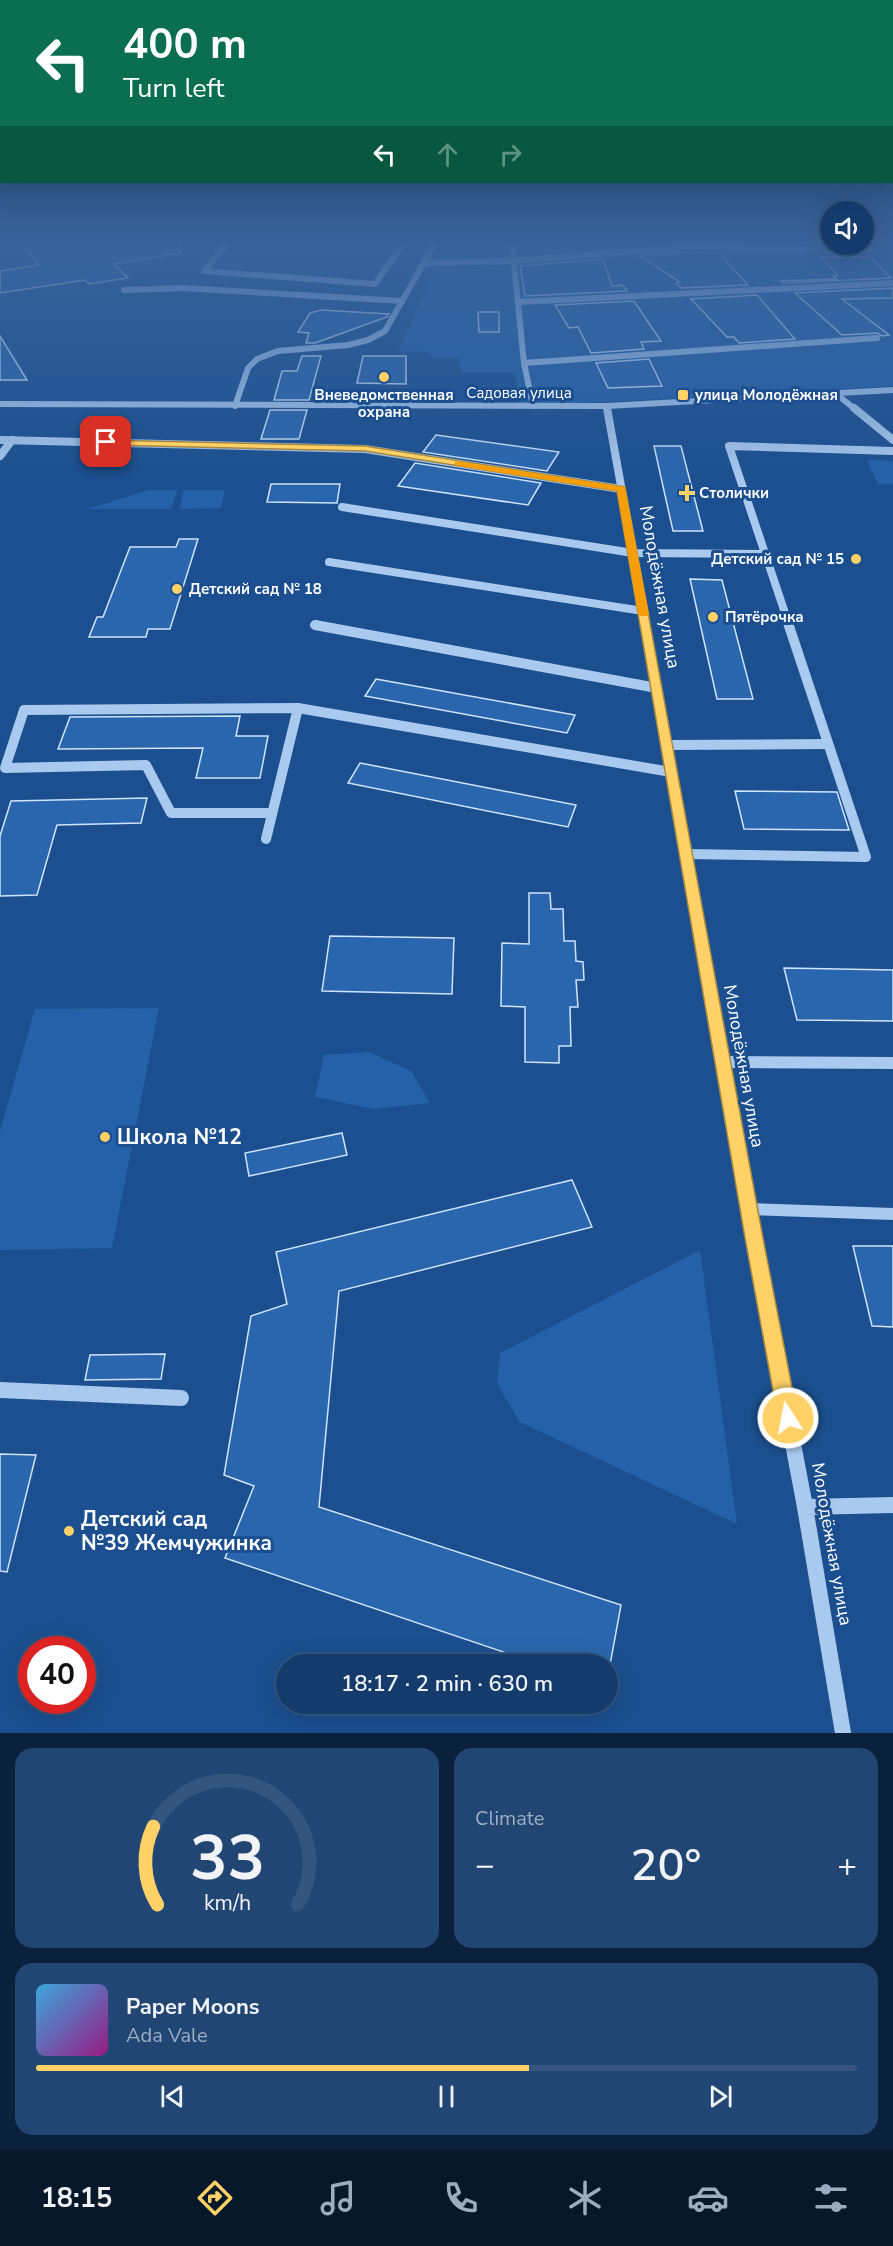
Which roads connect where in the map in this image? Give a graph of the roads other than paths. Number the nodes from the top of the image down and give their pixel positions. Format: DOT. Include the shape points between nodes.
graph roads {
  1 [pos="389,324"];
  2 [pos="520,324"];
  3 [pos="877,339"];
  4 [pos="524,363"];
  5 [pos="893,390"];
  6 [pos="835,393"];
  7 [pos="0,404"];
  8 [pos="235,406"];
  9 [pos="533,406"];
  10 [pos="607,406"];
  11 [pos="0,440"];
  12 [pos="12,440"];
  13 [pos="893,440"];
  14 [pos="893,451"];
  15 [pos="0,456"];
  16 [pos="621,489"];
  17 [pos="342,507"];
  18 [pos="633,553"];
  19 [pos="765,554"];
  20 [pos="330,562"];
  21 [pos="643,611"];
  22 [pos="315,625"];
  23 [pos="657,688"];
  24 [pos="298,708"];
  25 [pos="828,744"];
  26 [pos="667,745"];
  27 [pos="671,772"];
  28 [pos="272,813"];
  29 [pos="266,839"];
  30 [pos="686,854"];
  31 [pos="722,1062"];
  32 [pos="893,1063"];
  33 [pos="748,1209"];
  34 [pos="893,1214"];
  35 [pos="0,1390"];
  36 [pos="181,1398"];
  37 [pos="893,1505"];
  38 [pos="806,1507"];
  39 [pos="843,1733"];
  1 -- 8 [label="street" via="385,331 368,340 278,351 257,359 248,368"];
  2 -- 4 [label="street"];
  3 -- 4 [label="street"];
  4 -- 9 [label="street"];
  5 -- 6 [label="street, Садовая улица"];
  6 -- 10 [label="street, Садовая улица"];
  6 -- 13 [label="street"];
  7 -- 8 [label="street, Садовая улица"];
  8 -- 9 [label="street, Садовая улица"];
  9 -- 10 [label="street, Садовая улица"];
  10 -- 16 [label="street, Молодёжная улица"];
  11 -- 12 [label="street"];
  12 -- 15 [label="street"];
  12 -- 16 [label="street" via="365,449"];
  14 -- 19 [label="street" via="729,446"];
  16 -- 18 [label="street, Молодёжная улица"];
  17 -- 18 [label="street"];
  18 -- 19 [label="street"];
  18 -- 21 [label="street, Молодёжная улица"];
  19 -- 25 [label="street"];
  20 -- 21 [label="street"];
  21 -- 23 [label="street, Молодёжная улица"];
  22 -- 23 [label="street"];
  23 -- 26 [label="street, Молодёжная улица"];
  24 -- 27 [label="street"];
  24 -- 28 [label="street"];
  24 -- 28 [label="street" via="24,710 5,768 146,765 171,813"];
  25 -- 26 [label="street"];
  25 -- 30 [label="street" via="866,857"];
  26 -- 27 [label="street, Молодёжная улица"];
  27 -- 30 [label="street, Молодёжная улица"];
  28 -- 29 [label="street"];
  30 -- 31 [label="street, Молодёжная улица"];
  31 -- 32 [label="street"];
  31 -- 33 [label="street, Молодёжная улица"];
  33 -- 34 [label="street"];
  33 -- 38 [label="street, Молодёжная улица"];
  35 -- 36 [label="street"];
  37 -- 38 [label="street"];
  38 -- 39 [label="street, Молодёжная улица"];
}
